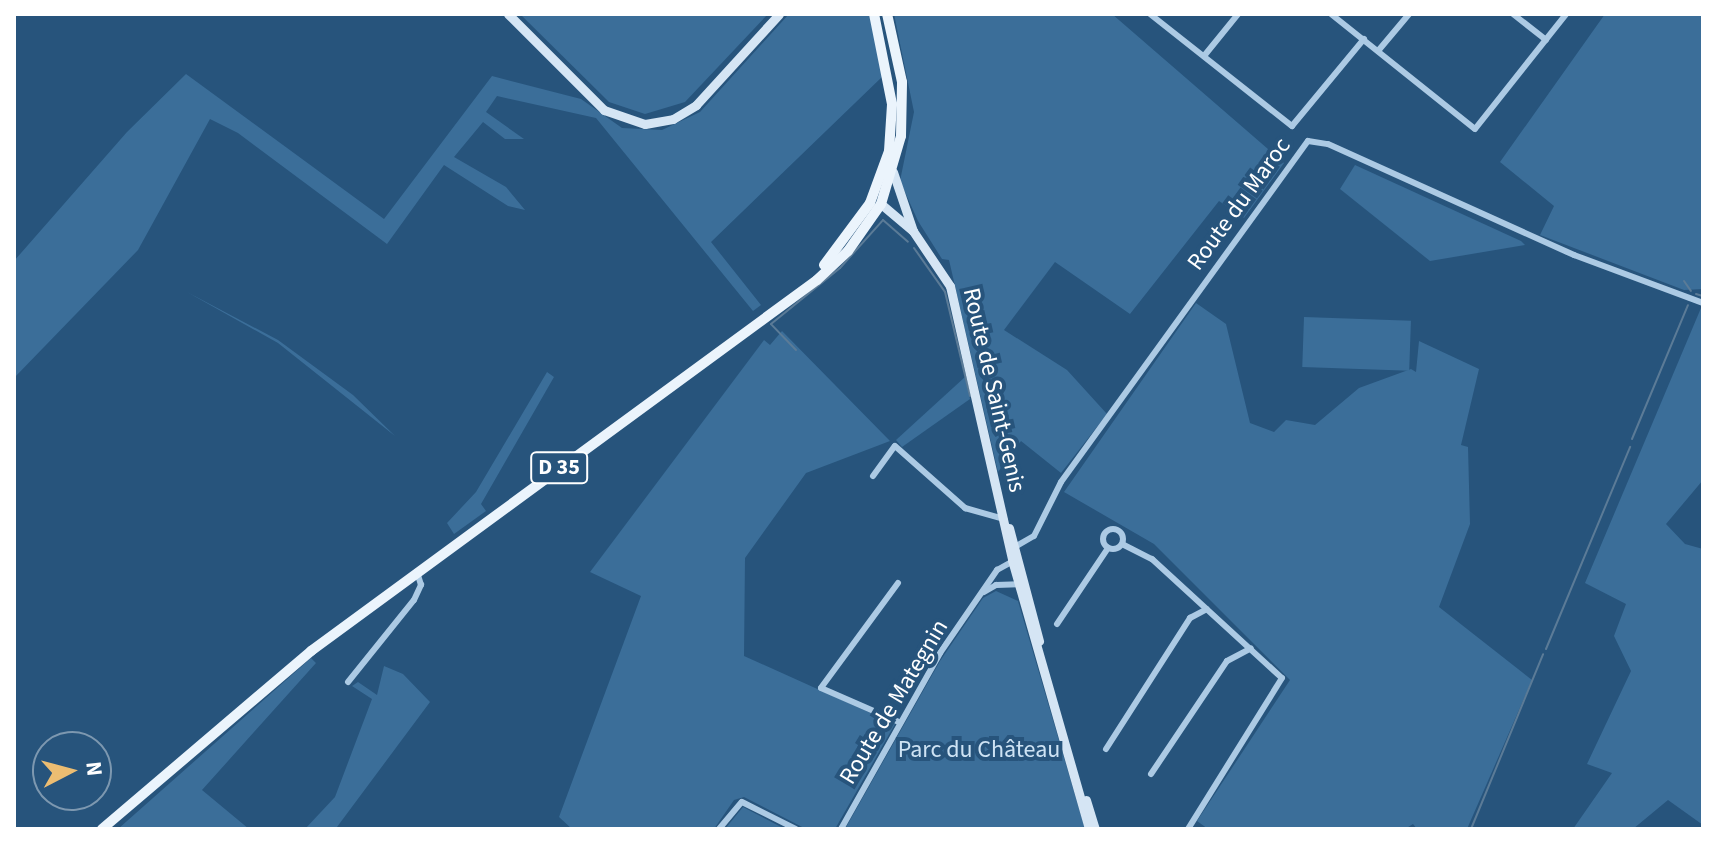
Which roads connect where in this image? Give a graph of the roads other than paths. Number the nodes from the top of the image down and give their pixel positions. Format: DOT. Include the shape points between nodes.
graph roads {
  1 [pos="508,14"];
  2 [pos="779,14"];
  3 [pos="874,14"];
  4 [pos="887,14"];
  5 [pos="1150,14"];
  6 [pos="1238,14"];
  7 [pos="1331,14"];
  8 [pos="1409,14"];
  9 [pos="1513,14"];
  10 [pos="1566,14"];
  11 [pos="1364,39"];
  12 [pos="1546,40"];
  13 [pos="1378,51"];
  14 [pos="1204,56"];
  15 [pos="893,172"];
  16 [pos="882,191"];
  17 [pos="900,199"];
  18 [pos="881,204"];
  19 [pos="913,231"];
  20 [pos="807,285"];
  21 [pos="1700,302"];
  22 [pos="873,476"];
  23 [pos="1000,502"];
  24 [pos="987,514"];
  25 [pos="1004,519"];
  26 [pos="1122,544"];
  27 [pos="1108,548"];
  28 [pos="1014,554"];
  29 [pos="417,572"];
  30 [pos="898,583"];
  31 [pos="1021,583"];
  32 [pos="981,595"];
  33 [pos="1207,609"];
  34 [pos="1057,624"];
  35 [pos="1251,648"];
  36 [pos="348,682"];
  37 [pos="899,722"];
  38 [pos="1106,749"];
  39 [pos="1069,760"];
  40 [pos="1151,774"];
  41 [pos="102,829"];
  42 [pos="719,829"];
  43 [pos="796,829"];
  44 [pos="841,829"];
  45 [pos="1089,829"];
  46 [pos="1095,829"];
  47 [pos="1188,829"];
  1 -- 2 [label="main road" via="604,110 645,124 673,119 696,105"];
  3 -- 16 [label="main road, D 35" via="893,118"];
  4 -- 15 [label="main road, D 35" via="904,101"];
  5 -- 14 [label="street"];
  6 -- 14 [label="street"];
  7 -- 11 [label="street"];
  8 -- 13 [label="street"];
  9 -- 12 [label="street"];
  10 -- 12 [label="street"];
  11 -- 13 [label="street"];
  11 -- 14 [label="street" via="1292,126"];
  12 -- 13 [label="street" via="1475,129"];
  15 -- 16 [label="main road, D 35"];
  15 -- 17 [label="main road, Route de Saint-Genis"];
  16 -- 17 [label="main road"];
  16 -- 18 [label="main road, D 35"];
  16 -- 20 [label="main road, D 35"];
  17 -- 19 [label="main road, Route de Saint-Genis"];
  18 -- 19 [label="main road, Route de Saint-Genis"];
  18 -- 20 [label="main road, D 35" via="848,251"];
  19 -- 23 [label="main road, Route de Saint-Genis" via="950,286"];
  20 -- 29 [label="main road, D 35"];
  21 -- 28 [label="street, Route du Maroc" via="1574,255 1328,144 1308,141 1061,482 1034,536"];
  22 -- 24 [label="street" via="895,446 965,508"];
  23 -- 24 [label="street"];
  23 -- 25 [label="main road, Route de Saint-Genis"];
  24 -- 25 [label="street"];
  25 -- 28 [label="main road, Route de Saint-Genis"];
  26 -- 27 [label="street"];
  26 -- 27 [label="street" via="1120,533 1111,529 1103,539"];
  26 -- 33 [label="street" via="1152,559"];
  27 -- 34 [label="street"];
  28 -- 31 [label="main road, Route de Saint-Genis"];
  28 -- 32 [label="street, Route de Mategnin"];
  29 -- 36 [label="street" via="421,585 414,600"];
  29 -- 41 [label="main road, D 35" via="287,670"];
  30 -- 37 [label="street" via="821,688"];
  31 -- 32 [label="street" via="996,585"];
  31 -- 39 [label="main road, Route de Saint-Genis"];
  32 -- 37 [label="street, Route de Mategnin"];
  33 -- 35 [label="street"];
  33 -- 38 [label="street" via="1190,618"];
  35 -- 40 [label="street" via="1227,661"];
  35 -- 47 [label="street" via="1283,681"];
  37 -- 44 [label="street, Route de Mategnin"];
  39 -- 45 [label="main road, Route de Saint-Genis"];
  39 -- 46 [label="main road, Route de Saint-Genis"];
  42 -- 43 [label="street" via="742,802"];
}
